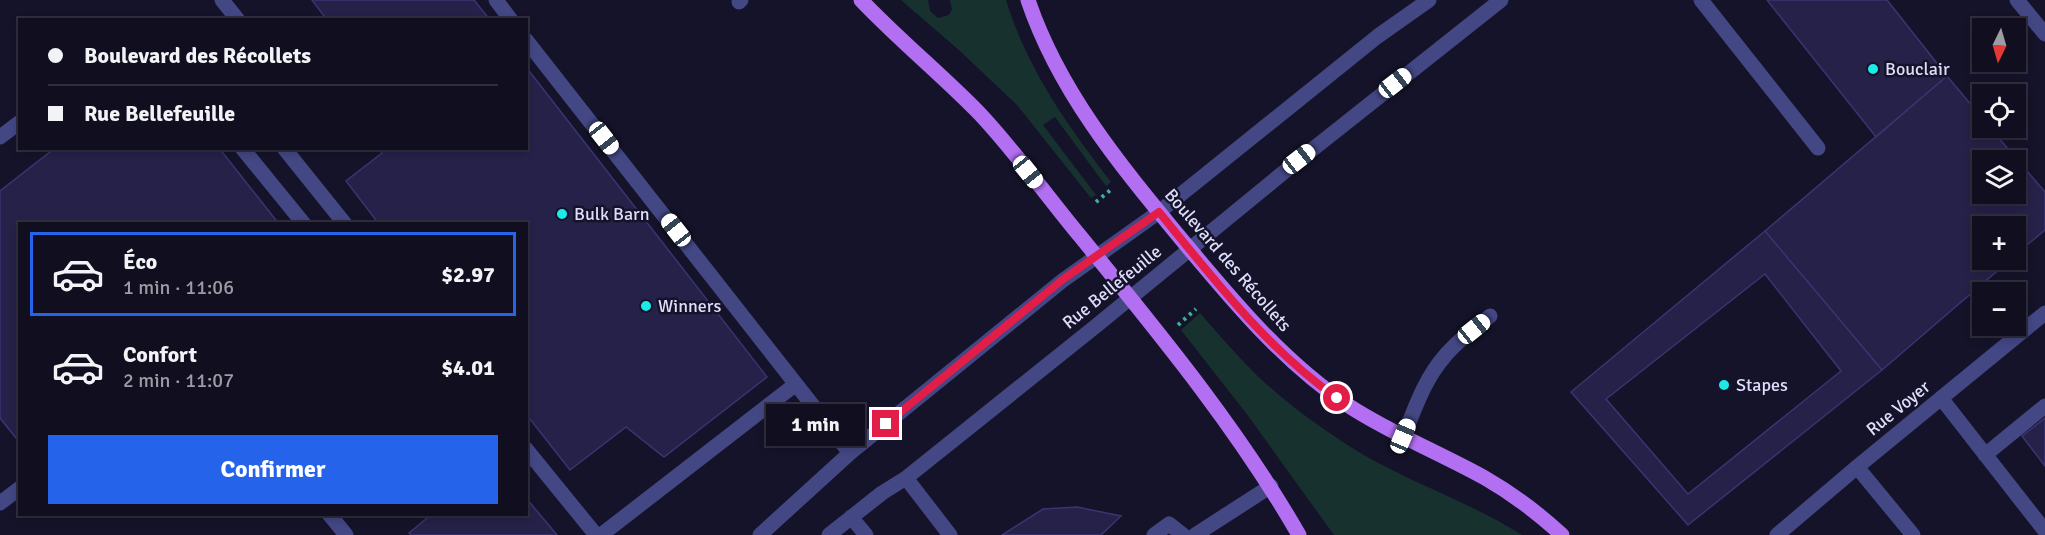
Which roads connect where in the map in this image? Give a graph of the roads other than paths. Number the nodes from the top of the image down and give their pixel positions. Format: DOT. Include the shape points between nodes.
graph roads {
  1 [pos="222,0"];
  2 [pos="495,0"];
  3 [pos="861,0"];
  4 [pos="1028,0"];
  5 [pos="1429,0"];
  6 [pos="1501,0"];
  7 [pos="1701,0"];
  8 [pos="2017,0"];
  9 [pos="236,18"];
  10 [pos="509,18"];
  11 [pos="2045,34"];
  12 [pos="528,43"];
  13 [pos="18,124"];
  14 [pos="0,137"];
  15 [pos="1818,148"];
  16 [pos="244,150"];
  17 [pos="286,150"];
  18 [pos="1159,212"];
  19 [pos="302,222"];
  20 [pos="343,222"];
  21 [pos="1189,249"];
  22 [pos="1096,256"];
  23 [pos="1131,298"];
  24 [pos="2045,313"];
  25 [pos="1490,316"];
  26 [pos="796,384"];
  27 [pos="1941,398"];
  28 [pos="2045,406"];
  29 [pos="1403,436"];
  30 [pos="528,451"];
  31 [pos="850,453"];
  32 [pos="1985,455"];
  33 [pos="1857,467"];
  34 [pos="906,478"];
  35 [pos="1271,486"];
  36 [pos="18,490"];
  37 [pos="0,503"];
  38 [pos="331,516"];
  39 [pos="851,517"];
  40 [pos="2045,531"];
  41 [pos="346,535"];
  42 [pos="596,535"];
  43 [pos="601,535"];
  44 [pos="760,535"];
  45 [pos="829,535"];
  46 [pos="866,535"];
  47 [pos="950,535"];
  48 [pos="1154,535"];
  49 [pos="1183,535"];
  50 [pos="1195,535"];
  51 [pos="1299,535"];
  52 [pos="1562,535"];
  53 [pos="1777,535"];
  54 [pos="1914,535"];
  1 -- 9 [label="street"];
  2 -- 10 [label="street"];
  3 -- 22 [label="main road" via="979,113"];
  4 -- 18 [label="main road, Boulevard des Récollets" via="1051,57 1080,107"];
  5 -- 18 [label="street, Rue Bellefeuille" via="1378,36"];
  6 -- 21 [label="street, Rue Bellefeuille"];
  7 -- 15 [label="street"];
  8 -- 11 [label="street"];
  12 -- 26 [label="street"];
  13 -- 14 [label="street"];
  16 -- 19 [label="street"];
  17 -- 20 [label="street"];
  18 -- 21 [label="main road, Boulevard des Récollets"];
  18 -- 22 [label="street, Rue Bellefeuille"];
  21 -- 23 [label="street, Rue Bellefeuille"];
  21 -- 29 [label="main road, Boulevard des Récollets" via="1235,303 1301,369 1324,389"];
  22 -- 23 [label="main road"];
  22 -- 31 [label="street, Rue Bellefeuille"];
  23 -- 34 [label="street, Rue Bellefeuille"];
  23 -- 35 [label="main road" via="1216,407"];
  24 -- 27 [label="street, Rue Voyer"];
  25 -- 29 [label="street" via="1458,343 1426,381"];
  26 -- 31 [label="street"];
  26 -- 43 [label="street"];
  27 -- 32 [label="street"];
  27 -- 33 [label="street, Rue Voyer"];
  28 -- 32 [label="street"];
  29 -- 52 [label="main road, Boulevard des Récollets" via="1500,487"];
  30 -- 42 [label="street"];
  31 -- 44 [label="street, Rue Bellefeuille"];
  32 -- 40 [label="street"];
  33 -- 53 [label="street, Rue Voyer"];
  33 -- 54 [label="street"];
  34 -- 39 [label="street, Rue Bellefeuille"];
  34 -- 47 [label="street"];
  35 -- 50 [label="street"];
  35 -- 51 [label="main road"];
  36 -- 37 [label="street"];
  38 -- 41 [label="street"];
  39 -- 45 [label="street, Rue Bellefeuille"];
  39 -- 46 [label="street"];
  48 -- 49 [label="street" via="1169,524"];
}
